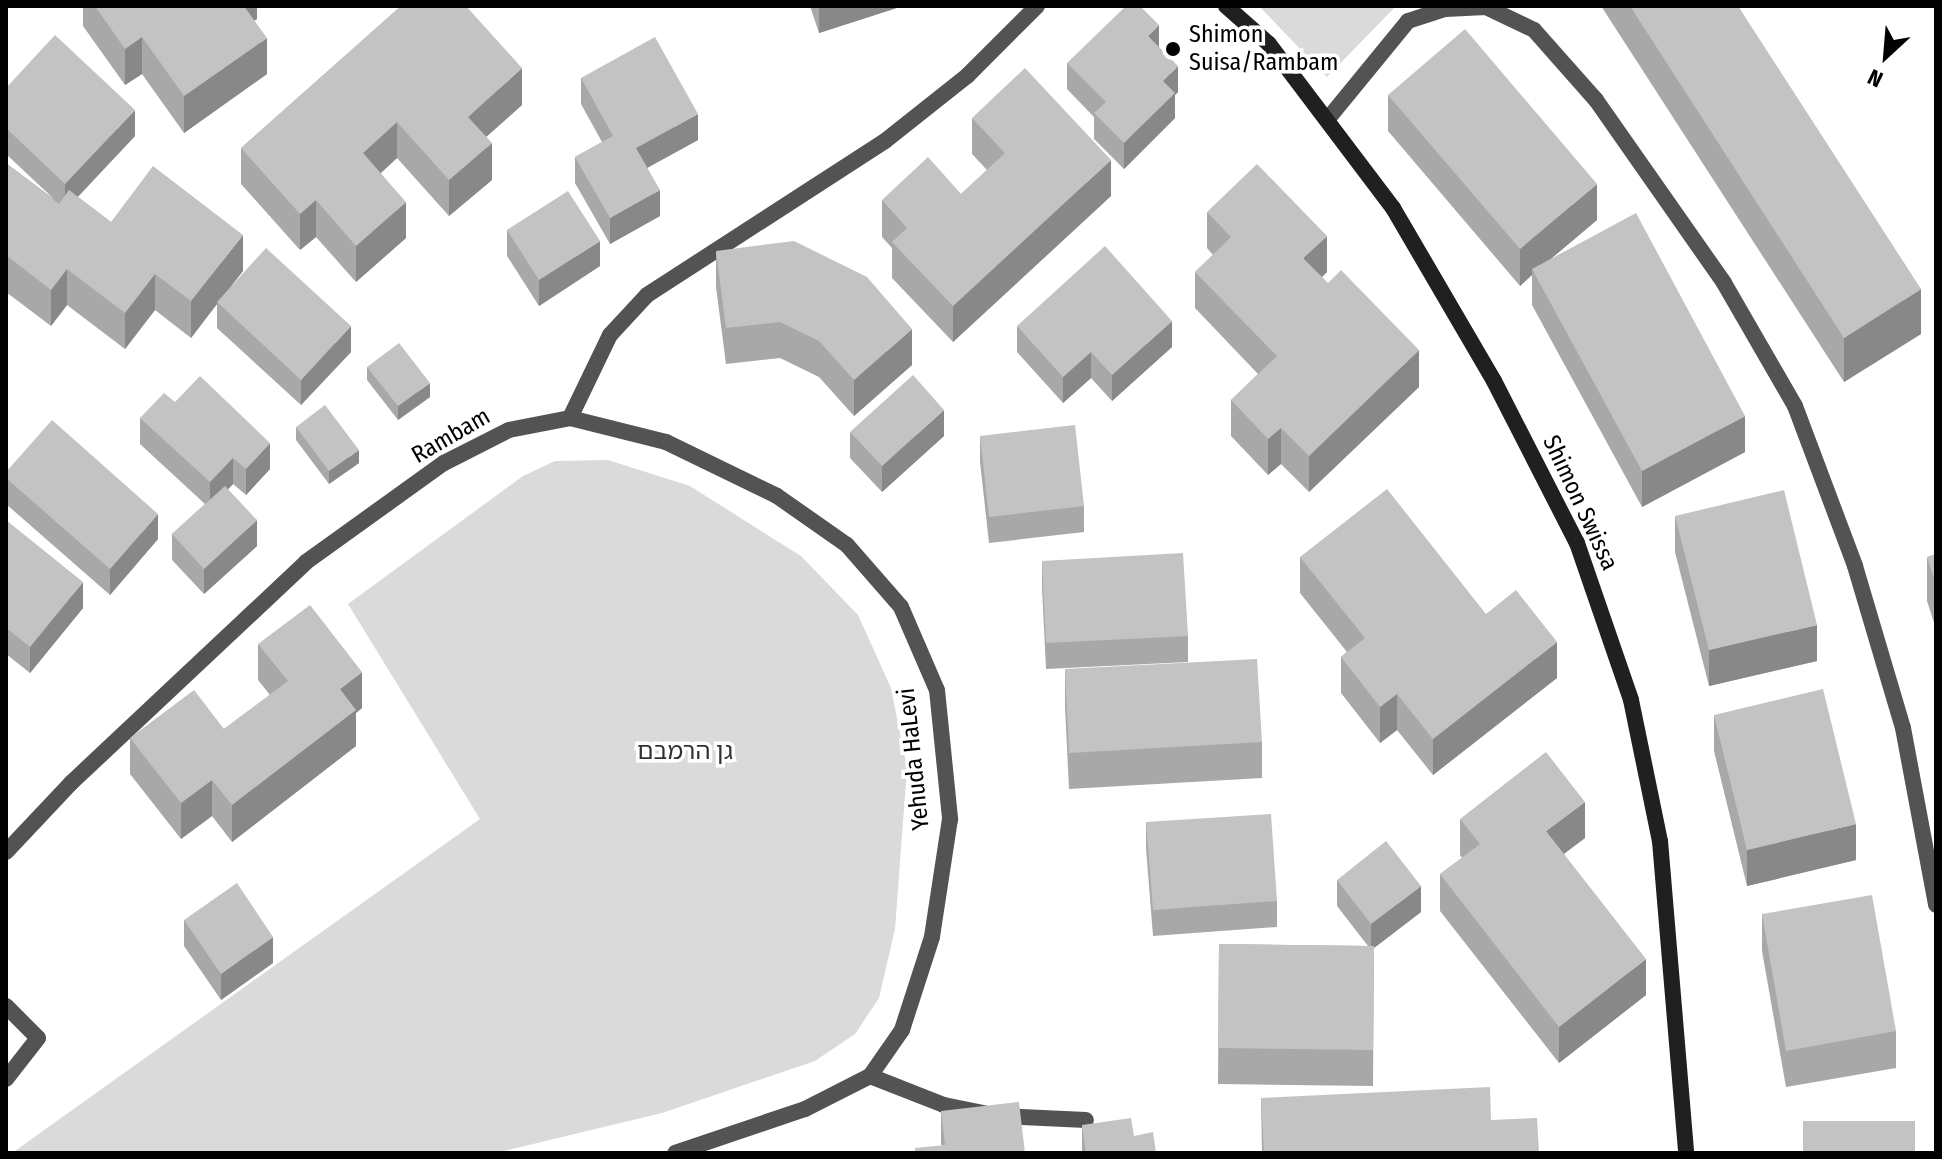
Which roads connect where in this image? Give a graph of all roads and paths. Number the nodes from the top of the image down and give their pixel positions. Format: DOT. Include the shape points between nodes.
graph roads {
  1 [pos="1037,6"];
  2 [pos="1226,6"];
  3 [pos="1327,120"];
  4 [pos="570,418"];
  5 [pos="6,852"];
  6 [pos="1936,905"];
  7 [pos="6,1006"];
  8 [pos="870,1076"];
  9 [pos="6,1079"];
  10 [pos="1086,1120"];
  11 [pos="675,1153"];
  12 [pos="1686,1153"];
  1 -- 4 [label="street" via="967,76 885,141 647,295 610,335"];
  2 -- 3 [label="street, Shimon Swissa" via="1269,44"];
  3 -- 6 [label="street" via="1408,21 1445,9 1486,7 1534,30 1596,100 1724,283 1795,406 1855,566 1903,728"];
  3 -- 12 [label="street, Shimon Swissa" via="1393,208 1494,381 1582,557 1631,700 1660,841"];
  4 -- 5 [label="street, Rambam" via="509,430 444,463 306,562 71,783"];
  4 -- 8 [label="street, Yehuda HaLevi" via="666,442 777,496 847,545 901,607 937,690 950,819 932,937 902,1030"];
  7 -- 9 [label="street" via="38,1038"];
  8 -- 10 [label="street" via="970,1110"];
  8 -- 11 [label="street, Yehuda HaLevi" via="805,1109"];
}
